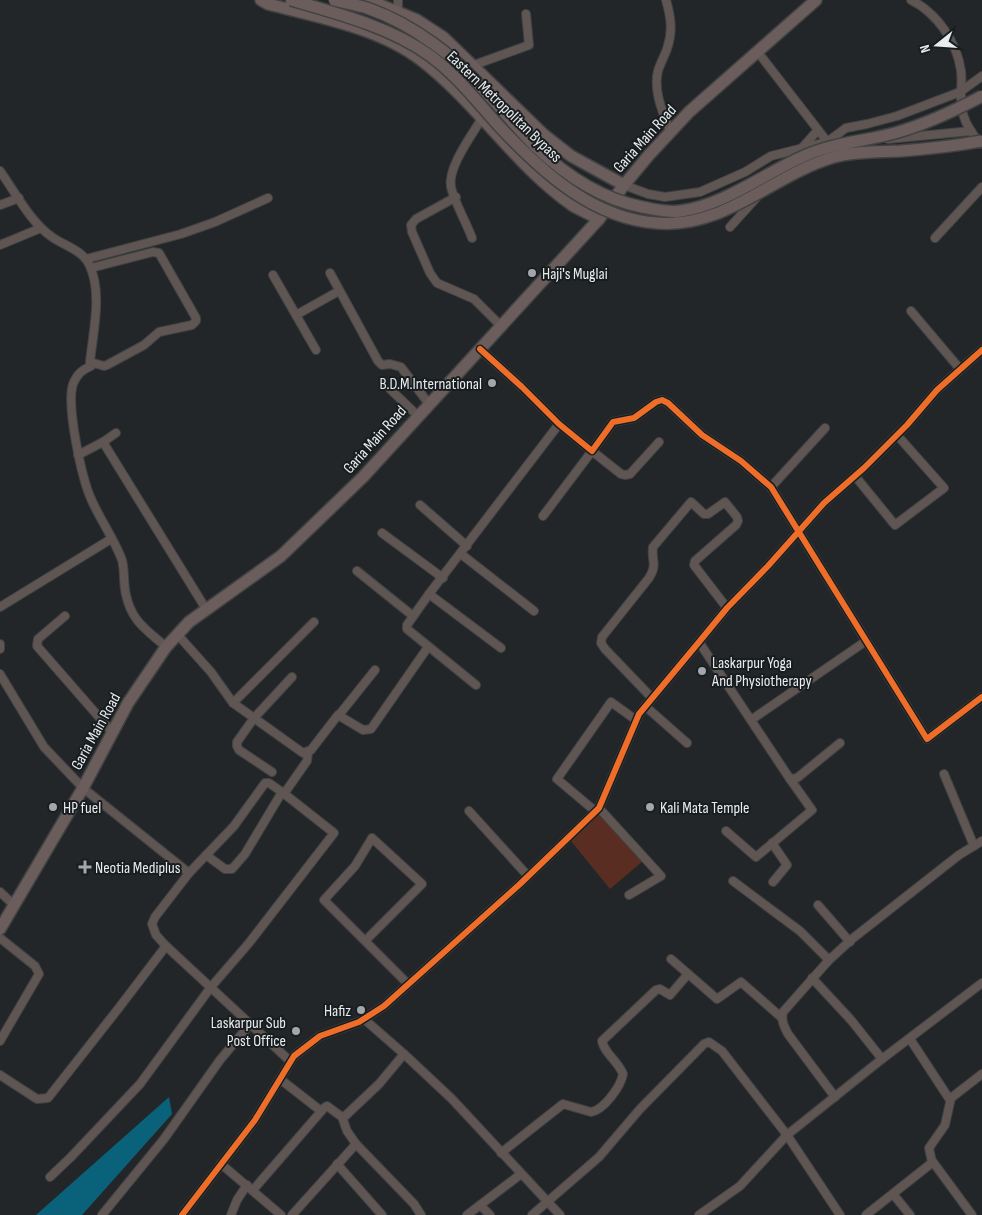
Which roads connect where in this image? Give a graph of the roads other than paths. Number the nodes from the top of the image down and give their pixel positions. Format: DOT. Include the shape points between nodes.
graph roads {
  1 [pos="261,0"];
  2 [pos="291,0"];
  3 [pos="334,0"];
  4 [pos="368,0"];
  5 [pos="666,0"];
  6 [pos="816,0"];
  7 [pos="911,0"];
  8 [pos="398,6"];
  9 [pos="526,14"];
  10 [pos="757,51"];
  11 [pos="474,65"];
  12 [pos="982,76"];
  13 [pos="960,92"];
  14 [pos="982,96"];
  15 [pos="482,118"];
  16 [pos="818,130"];
  17 [pos="670,131"];
  18 [pos="971,131"];
  19 [pos="982,141"];
  20 [pos="827,142"];
  21 [pos="982,147"];
  22 [pos="800,149"];
  23 [pos="844,158"];
  24 [pos="0,172"];
  25 [pos="624,185"];
  26 [pos="982,187"];
  27 [pos="456,197"];
  28 [pos="19,198"];
  29 [pos="268,198"];
  30 [pos="0,205"];
  31 [pos="599,218"];
  32 [pos="730,227"];
  33 [pos="40,228"];
  34 [pos="472,238"];
  35 [pos="934,238"];
  36 [pos="0,245"];
  37 [pos="86,259"];
  38 [pos="90,268"];
  39 [pos="330,274"];
  40 [pos="273,275"];
  41 [pos="339,291"];
  42 [pos="911,311"];
  43 [pos="296,315"];
  44 [pos="501,326"];
  45 [pos="480,349"];
  46 [pos="316,350"];
  47 [pos="982,350"];
  48 [pos="90,362"];
  49 [pos="960,369"];
  50 [pos="390,389"];
  51 [pos="429,404"];
  52 [pos="418,416"];
  53 [pos="558,424"];
  54 [pos="825,428"];
  55 [pos="116,433"];
  56 [pos="897,435"];
  57 [pos="103,442"];
  58 [pos="659,442"];
  59 [pos="592,451"];
  60 [pos="78,455"];
  61 [pos="855,476"];
  62 [pos="771,487"];
  63 [pos="420,505"];
  64 [pos="543,516"];
  65 [pos="798,531"];
  66 [pos="382,533"];
  67 [pos="112,539"];
  68 [pos="467,546"];
  69 [pos="461,554"];
  70 [pos="357,571"];
  71 [pos="443,578"];
  72 [pos="429,594"];
  73 [pos="0,607"];
  74 [pos="727,608"];
  75 [pos="206,609"];
  76 [pos="534,611"];
  77 [pos="65,616"];
  78 [pos="413,616"];
  79 [pos="314,622"];
  80 [pos="177,634"];
  81 [pos="866,641"];
  82 [pos="699,642"];
  83 [pos="0,644"];
  84 [pos="166,647"];
  85 [pos="428,647"];
  86 [pos="501,648"];
  87 [pos="0,649"];
  88 [pos="375,670"];
  89 [pos="0,674"];
  90 [pos="292,676"];
  91 [pos="476,685"];
  92 [pos="982,696"];
  93 [pos="652,698"];
  94 [pos="233,703"];
  95 [pos="645,706"];
  96 [pos="338,715"];
  97 [pos="254,718"];
  98 [pos="636,720"];
  99 [pos="751,720"];
  100 [pos="112,732"];
  101 [pos="840,743"];
  102 [pos="687,744"];
  103 [pos="308,752"];
  104 [pos="272,772"];
  105 [pos="944,774"];
  106 [pos="790,779"];
  107 [pos="83,788"];
  108 [pos="282,792"];
  109 [pos="597,810"];
  110 [pos="468,811"];
  111 [pos="726,831"];
  112 [pos="982,841"];
  113 [pos="772,843"];
  114 [pos="974,846"];
  115 [pos="206,855"];
  116 [pos="189,873"];
  117 [pos="528,876"];
  118 [pos="733,881"];
  119 [pos="773,882"];
  120 [pos="0,892"];
  121 [pos="629,895"];
  122 [pos="14,905"];
  123 [pos="818,905"];
  124 [pos="0,928"];
  125 [pos="0,938"];
  126 [pos="365,941"];
  127 [pos="850,942"];
  128 [pos="166,946"];
  129 [pos="671,959"];
  130 [pos="829,960"];
  131 [pos="688,974"];
  132 [pos="812,978"];
  133 [pos="982,983"];
  134 [pos="408,984"];
  135 [pos="211,987"];
  136 [pos="782,1018"];
  137 [pos="364,1019"];
  138 [pos="251,1023"];
  139 [pos="910,1039"];
  140 [pos="0,1041"];
  141 [pos="404,1054"];
  142 [pos="882,1059"];
  143 [pos="290,1060"];
  144 [pos="982,1074"];
  145 [pos="0,1075"];
  146 [pos="280,1079"];
  147 [pos="835,1097"];
  148 [pos="950,1100"];
  149 [pos="321,1111"];
  150 [pos="343,1118"];
  151 [pos="787,1135"];
  152 [pos="356,1144"];
  153 [pos="501,1153"];
  154 [pos="932,1162"];
  155 [pos="220,1164"];
  156 [pos="337,1164"];
  157 [pos="520,1174"];
  158 [pos="50,1178"];
  159 [pos="250,1188"];
  160 [pos="893,1194"];
  161 [pos="548,1202"];
  162 [pos="480,1205"];
  163 [pos="419,1214"];
  164 [pos="102,1215"];
  165 [pos="182,1215"];
  166 [pos="231,1215"];
  167 [pos="281,1215"];
  168 [pos="292,1215"];
  169 [pos="382,1215"];
  170 [pos="467,1215"];
  171 [pos="490,1215"];
  172 [pos="532,1215"];
  173 [pos="560,1215"];
  174 [pos="699,1215"];
  175 [pos="840,1215"];
  176 [pos="866,1215"];
  177 [pos="910,1215"];
  178 [pos="972,1215"];
  1 -- 15 [label="main road" via="366,31 395,43 447,82"];
  2 -- 19 [label="main road, Eastern Metropolitan Bypass, bridge" via="335,12 386,32 428,54 457,78 529,158 589,202 617,215 641,220 675,223 700,220 835,156"];
  3 -- 14 [label="main road, Eastern Metropolitan Bypass, bridge" via="368,9 434,44 472,76 536,147 570,175 601,194 626,204 664,211 678,212 714,202 805,155 931,122"];
  4 -- 8 [label="main road"];
  5 -- 17 [label="street" via="671,34 658,71 657,86"];
  6 -- 10 [label="main road, Garia Main Road"];
  7 -- 13 [label="street" via="932,16 949,37 961,71"];
  8 -- 11 [label="main road" via="443,37"];
  9 -- 11 [label="street" via="529,45"];
  10 -- 16 [label="street"];
  10 -- 17 [label="main road, Garia Main Road"];
  11 -- 25 [label="main road" via="543,134 572,156"];
  12 -- 13 [label="street"];
  13 -- 18 [label="street" via="964,117"];
  13 -- 20 [label="street" via="897,116 846,128"];
  15 -- 27 [label="street" via="453,169 451,188"];
  15 -- 31 [label="main road" via="540,179 574,206"];
  16 -- 20 [label="street"];
  16 -- 22 [label="street"];
  17 -- 25 [label="main road, Garia Main Road"];
  18 -- 20 [label="street" via="843,146"];
  18 -- 21 [label="street"];
  20 -- 22 [label="street"];
  20 -- 23 [label="street"];
  22 -- 25 [label="street" via="771,156 745,172 700,192 665,197"];
  22 -- 32 [label="street"];
  24 -- 28 [label="street"];
  25 -- 31 [label="main road, Garia Main Road"];
  26 -- 35 [label="street"];
  27 -- 34 [label="street"];
  27 -- 44 [label="street" via="413,221 412,232 437,283 474,299"];
  28 -- 30 [label="street"];
  28 -- 33 [label="street"];
  29 -- 37 [label="street" via="181,234"];
  31 -- 44 [label="main road, Garia Main Road"];
  33 -- 36 [label="street"];
  33 -- 37 [label="street"];
  37 -- 38 [label="street"];
  38 -- 48 [label="street" via="96,299"];
  38 -- 48 [label="street" via="153,252 159,254 196,318 192,325 160,332 144,345 107,365"];
  39 -- 41 [label="street"];
  40 -- 43 [label="street"];
  41 -- 43 [label="street"];
  41 -- 51 [label="street" via="379,364 401,367"];
  42 -- 49 [label="street"];
  43 -- 46 [label="street"];
  44 -- 45 [label="main road, Garia Main Road"];
  45 -- 51 [label="main road, Garia Main Road"];
  45 -- 53 [label="street"];
  47 -- 49 [label="street"];
  48 -- 60 [label="street" via="92,366 83,369 76,377 72,393"];
  49 -- 56 [label="street"];
  50 -- 52 [label="street"];
  51 -- 52 [label="main road, Garia Main Road"];
  52 -- 75 [label="main road, Garia Main Road" via="363,477 294,545"];
  53 -- 59 [label="street"];
  53 -- 68 [label="street"];
  54 -- 62 [label="street"];
  55 -- 57 [label="street"];
  56 -- 61 [label="street"];
  56 -- 61 [label="street" via="944,488 895,525"];
  57 -- 60 [label="street"];
  57 -- 75 [label="street"];
  58 -- 59 [label="street" via="630,474 625,475"];
  59 -- 62 [label="street" via="614,422 634,418 662,400"];
  59 -- 64 [label="street"];
  60 -- 67 [label="street" via="89,494"];
  61 -- 65 [label="street"];
  62 -- 65 [label="street"];
  63 -- 68 [label="street"];
  65 -- 74 [label="street"];
  65 -- 81 [label="street"];
  66 -- 71 [label="street"];
  67 -- 73 [label="street"];
  67 -- 84 [label="street" via="125,569 126,594 134,619"];
  68 -- 69 [label="street"];
  69 -- 71 [label="street"];
  69 -- 76 [label="street"];
  70 -- 78 [label="street"];
  71 -- 72 [label="street"];
  72 -- 78 [label="street"];
  72 -- 86 [label="street"];
  74 -- 82 [label="street"];
  74 -- 93 [label="street" via="694,565 736,525 737,517 725,502 708,514 691,502 653,548 654,569 649,578 602,637 605,649"];
  75 -- 80 [label="main road, Garia Main Road"];
  77 -- 100 [label="street" via="38,639 37,646"];
  78 -- 85 [label="street" via="407,629"];
  79 -- 94 [label="street"];
  80 -- 84 [label="main road, Garia Main Road"];
  80 -- 94 [label="street"];
  81 -- 92 [label="street" via="928,739"];
  81 -- 99 [label="street"];
  82 -- 93 [label="street"];
  82 -- 99 [label="street"];
  83 -- 87 [label="street"];
  84 -- 100 [label="main road, Garia Main Road"];
  85 -- 91 [label="street"];
  85 -- 96 [label="street" via="371,729 363,730"];
  88 -- 96 [label="street"];
  89 -- 107 [label="street" via="44,746"];
  90 -- 97 [label="street"];
  93 -- 95 [label="street"];
  94 -- 97 [label="street"];
  95 -- 98 [label="street"];
  95 -- 102 [label="street"];
  96 -- 103 [label="street"];
  97 -- 103 [label="street" via="300,752"];
  97 -- 104 [label="street" via="237,746"];
  98 -- 109 [label="street"];
  98 -- 109 [label="street" via="611,702 557,779"];
  99 -- 106 [label="street"];
  100 -- 107 [label="main road, Garia Main Road"];
  101 -- 106 [label="street" via="797,778"];
  103 -- 108 [label="street" via="307,761 288,789"];
  105 -- 114 [label="street"];
  106 -- 113 [label="street" via="812,810"];
  107 -- 116 [label="street"];
  107 -- 122 [label="main road, Garia Main Road"];
  108 -- 115 [label="street" via="265,783 234,826"];
  108 -- 115 [label="street" via="245,854 232,869 225,869"];
  108 -- 135 [label="street" via="334,833"];
  109 -- 117 [label="street"];
  109 -- 121 [label="street" via="661,876"];
  110 -- 117 [label="street"];
  111 -- 113 [label="street" via="756,857"];
  112 -- 114 [label="street"];
  113 -- 119 [label="street" via="787,864"];
  114 -- 127 [label="street"];
  115 -- 116 [label="street"];
  116 -- 128 [label="street" via="152,924 156,935"];
  117 -- 134 [label="street"];
  118 -- 130 [label="street" via="800,931"];
  120 -- 122 [label="street"];
  122 -- 124 [label="main road, Garia Main Road"];
  123 -- 127 [label="street"];
  125 -- 140 [label="street" via="35,966 39,974"];
  126 -- 126 [label="street" via="324,900 355,866 372,838 422,884"];
  126 -- 134 [label="street"];
  127 -- 130 [label="street"];
  128 -- 135 [label="street"];
  128 -- 145 [label="street" via="48,1098 37,1100"];
  129 -- 131 [label="street"];
  130 -- 132 [label="street"];
  131 -- 136 [label="street" via="717,999 742,982"];
  131 -- 153 [label="street" via="670,995 656,990 602,1041 623,1074 618,1087 601,1107 591,1112 563,1104"];
  132 -- 136 [label="street" via="783,1012"];
  132 -- 142 [label="street"];
  133 -- 139 [label="street"];
  134 -- 137 [label="street"];
  135 -- 138 [label="street"];
  135 -- 158 [label="street" via="140,1084"];
  136 -- 147 [label="street" via="788,1034"];
  137 -- 141 [label="street"];
  137 -- 143 [label="street" via="320,1036"];
  138 -- 143 [label="street"];
  138 -- 164 [label="street"];
  139 -- 142 [label="street"];
  139 -- 148 [label="street"];
  141 -- 150 [label="street" via="379,1084"];
  141 -- 153 [label="street"];
  142 -- 147 [label="street"];
  143 -- 146 [label="street"];
  144 -- 148 [label="street"];
  146 -- 149 [label="street"];
  146 -- 155 [label="street" via="255,1120"];
  147 -- 151 [label="street"];
  148 -- 154 [label="street" via="945,1125 929,1148"];
  149 -- 150 [label="street" via="327,1106"];
  149 -- 159 [label="street"];
  150 -- 152 [label="street"];
  151 -- 161 [label="street" via="722,1051 706,1043 640,1109 598,1157"];
  151 -- 174 [label="street" via="740,1186"];
  151 -- 175 [label="street"];
  152 -- 156 [label="street"];
  152 -- 163 [label="street" via="414,1204"];
  153 -- 157 [label="street"];
  154 -- 160 [label="street"];
  154 -- 178 [label="street"];
  155 -- 159 [label="street"];
  155 -- 165 [label="street"];
  156 -- 168 [label="street"];
  156 -- 169 [label="street"];
  157 -- 161 [label="street"];
  157 -- 162 [label="street"];
  159 -- 166 [label="street" via="236,1200"];
  159 -- 167 [label="street"];
  160 -- 176 [label="street"];
  160 -- 177 [label="street"];
  161 -- 172 [label="street"];
  161 -- 173 [label="street"];
  162 -- 170 [label="street"];
  162 -- 171 [label="street"];
}
